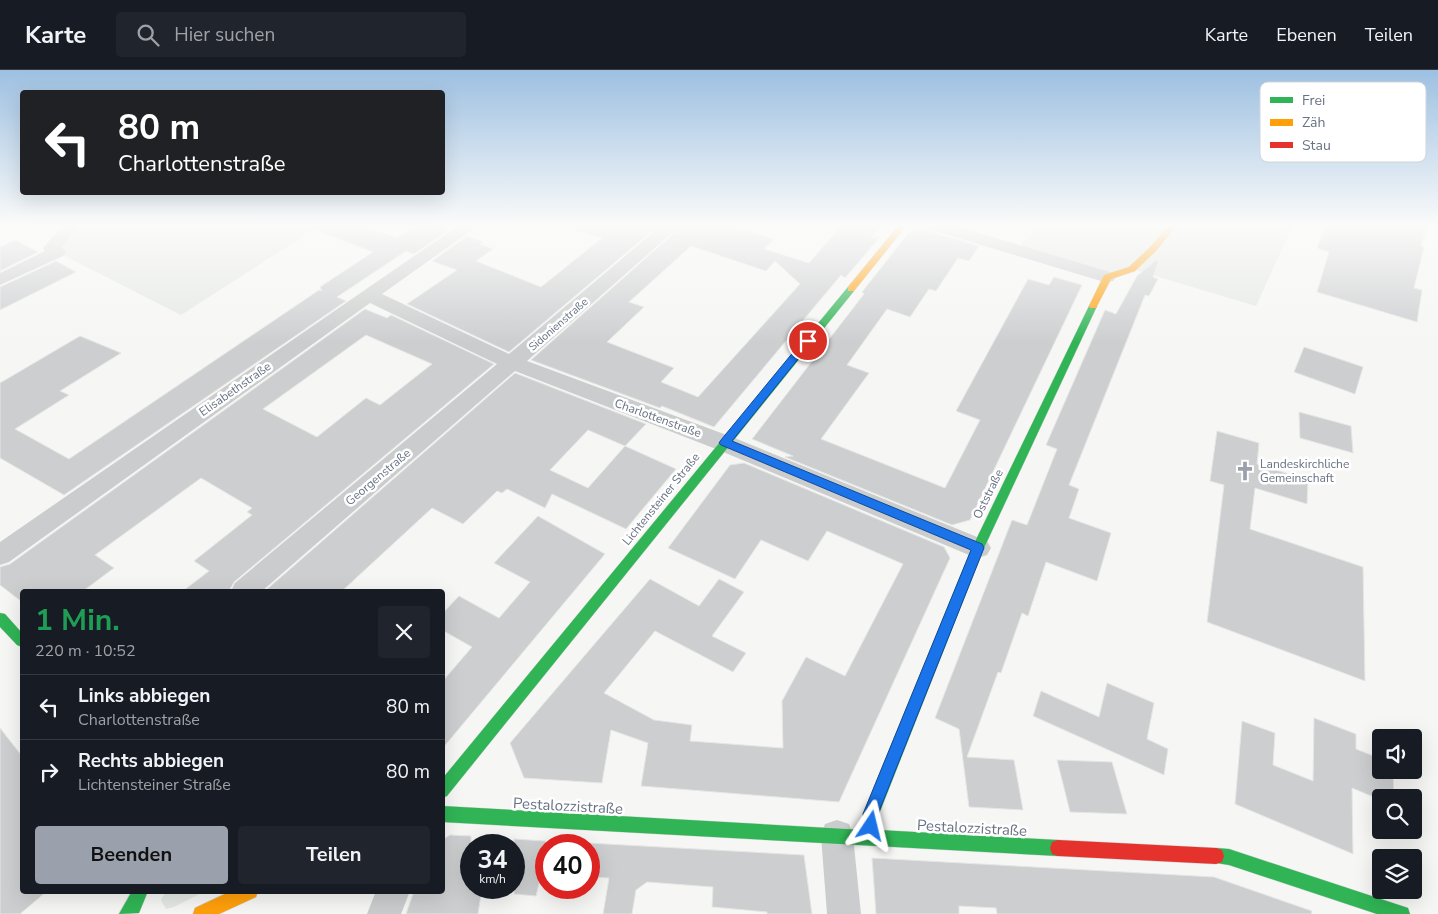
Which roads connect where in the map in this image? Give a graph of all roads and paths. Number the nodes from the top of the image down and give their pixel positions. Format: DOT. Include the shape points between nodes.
graph roads {
  1 [pos="32,264"];
  2 [pos="414,264"];
  3 [pos="626,264"];
  4 [pos="871,264"];
  5 [pos="1065,264"];
  6 [pos="1137,264"];
  7 [pos="1107,277"];
  8 [pos="0,280"];
  9 [pos="369,295"];
  10 [pos="512,363"];
  11 [pos="724,443"];
  12 [pos="978,548"];
  13 [pos="0,555"];
  14 [pos="246,589"];
  15 [pos="0,618"];
  16 [pos="20,639"];
  17 [pos="445,787"];
  18 [pos="445,814"];
  19 [pos="836,836"];
  20 [pos="872,838"];
  21 [pos="139,894"];
  22 [pos="244,894"];
  23 [pos="392,894"];
  24 [pos="127,914"];
  25 [pos="201,914"];
  26 [pos="384,914"];
  27 [pos="844,914"];
  28 [pos="1402,914"];
  1 -- 8 [label="street"];
  2 -- 9 [label="street, Elisabethstraße"];
  3 -- 10 [label="street, Sidonienstraße"];
  4 -- 11 [label="street, Lichtensteiner Straße"];
  5 -- 7 [label="street"];
  6 -- 7 [label="street"];
  7 -- 12 [label="street, Oststraße"];
  9 -- 10 [label="street, Charlottenstraße"];
  9 -- 13 [label="street, Elisabethstraße"];
  10 -- 11 [label="street, Charlottenstraße"];
  10 -- 14 [label="street, Georgenstraße"];
  11 -- 12 [label="street, Charlottenstraße"];
  11 -- 17 [label="street, Lichtensteiner Straße"];
  12 -- 20 [label="street, Oststraße" via="871,814"];
  15 -- 16 [label="street"];
  18 -- 19 [label="street, Pestalozzistraße"];
  19 -- 20 [label="street, Pestalozzistraße"];
  19 -- 27 [label="street"];
  20 -- 28 [label="street, Pestalozzistraße" via="1229,857"];
  21 -- 24 [label="street"];
  22 -- 25 [label="street"];
  23 -- 26 [label="street"];
}
